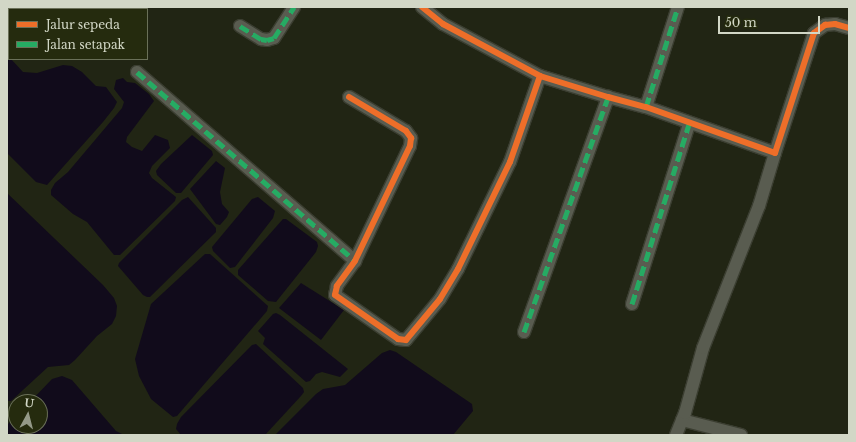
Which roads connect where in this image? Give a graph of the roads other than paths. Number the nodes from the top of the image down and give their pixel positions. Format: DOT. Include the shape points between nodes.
graph roads {
  1 [pos="294,7"];
  2 [pos="422,7"];
  3 [pos="678,7"];
  4 [pos="240,26"];
  5 [pos="849,28"];
  6 [pos="137,72"];
  7 [pos="540,76"];
  8 [pos="349,97"];
  9 [pos="608,97"];
  10 [pos="646,107"];
  11 [pos="689,124"];
  12 [pos="775,153"];
  13 [pos="355,261"];
  14 [pos="632,304"];
  15 [pos="524,332"];
  16 [pos="682,420"];
  17 [pos="676,435"];
  18 [pos="741,435"];
  1 -- 4 [label="street" via="274,38 261,39"];
  2 -- 7 [label="street" via="443,24"];
  3 -- 10 [label="street"];
  5 -- 12 [label="street" via="825,24 814,33"];
  6 -- 13 [label="street"];
  7 -- 9 [label="street"];
  7 -- 13 [label="street" via="510,162 458,269 440,299 406,340 398,339 335,295 337,286"];
  8 -- 13 [label="street" via="406,131 410,138 407,154"];
  9 -- 10 [label="street"];
  9 -- 15 [label="street"];
  10 -- 11 [label="street"];
  11 -- 12 [label="street"];
  11 -- 14 [label="street"];
  12 -- 16 [label="street" via="759,206 703,348"];
  16 -- 17 [label="street"];
  16 -- 18 [label="street"];
}
